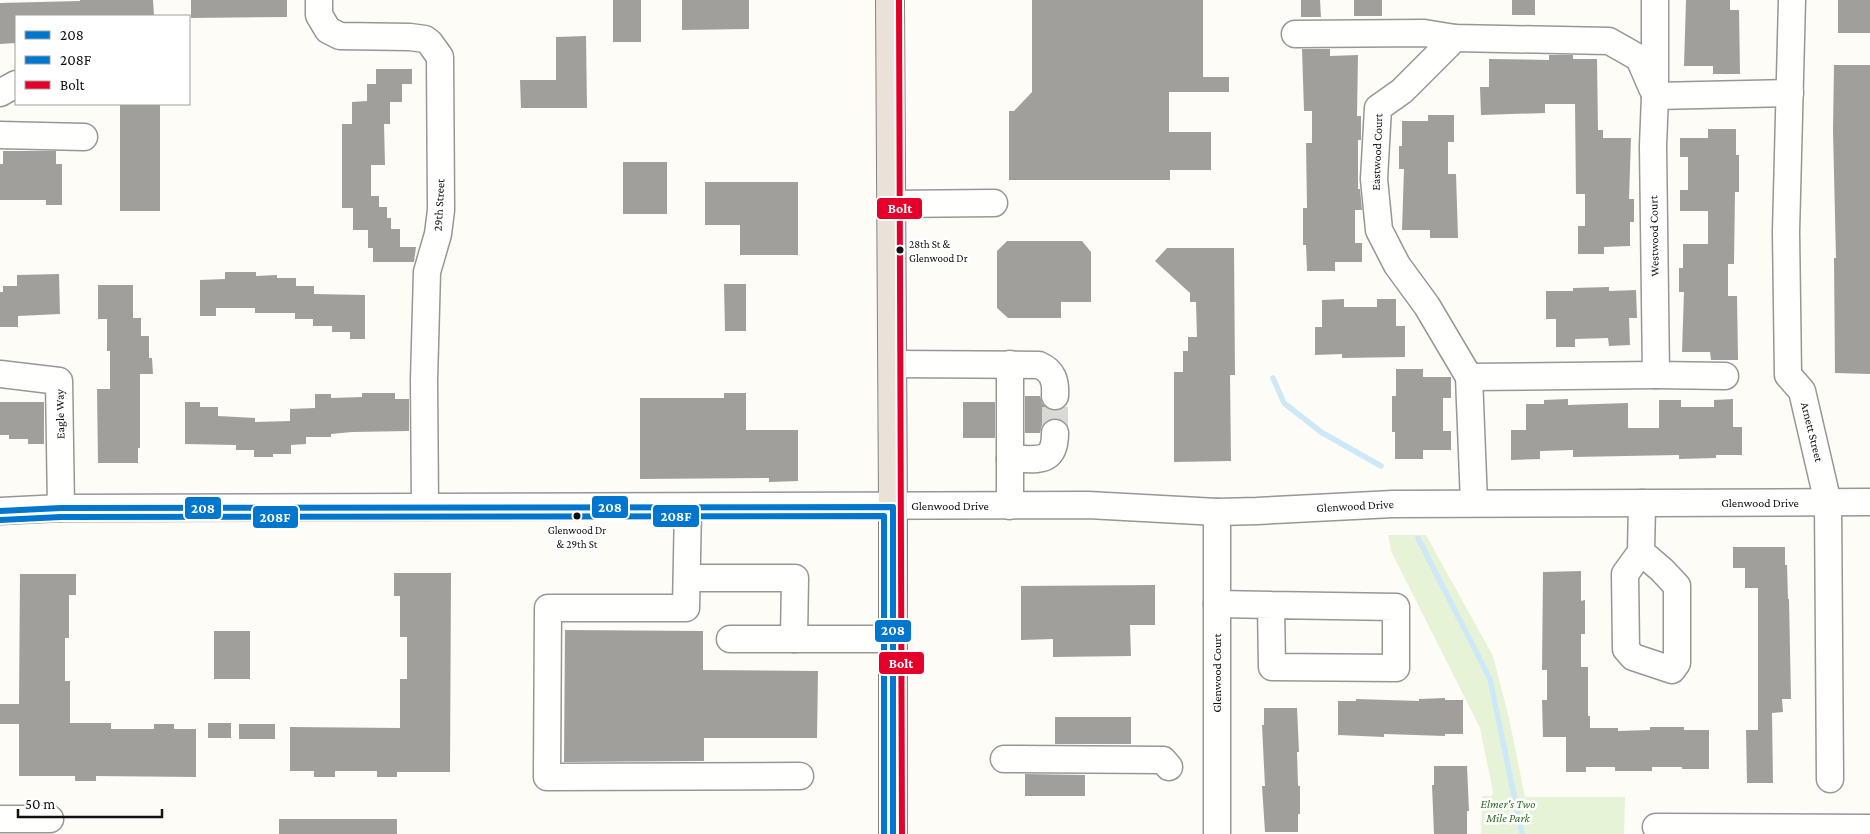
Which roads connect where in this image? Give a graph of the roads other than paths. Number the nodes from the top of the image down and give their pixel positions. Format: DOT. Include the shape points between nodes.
graph roads {
  1 [pos="319,0"];
  2 [pos="890,0"];
  3 [pos="1655,0"];
  4 [pos="1792,0"];
  5 [pos="1295,34"];
  6 [pos="1455,38"];
  7 [pos="15,85"];
  8 [pos="0,93"];
  9 [pos="1790,93"];
  10 [pos="1655,96"];
  11 [pos="0,135"];
  12 [pos="84,137"];
  13 [pos="994,203"];
  14 [pos="891,204"];
  15 [pos="892,364"];
  16 [pos="1010,364"];
  17 [pos="0,374"];
  18 [pos="1656,376"];
  19 [pos="1725,376"];
  20 [pos="1470,377"];
  21 [pos="1055,396"];
  22 [pos="1055,433"];
  23 [pos="1010,459"];
  24 [pos="1828,502"];
  25 [pos="1870,502"];
  26 [pos="1642,503"];
  27 [pos="1474,504"];
  28 [pos="1010,506"];
  29 [pos="425,507"];
  30 [pos="688,507"];
  31 [pos="893,507"];
  32 [pos="61,508"];
  33 [pos="0,512"];
  34 [pos="1217,512"];
  35 [pos="1641,552"];
  36 [pos="687,578"];
  37 [pos="1216,604"];
  38 [pos="1271,605"];
  39 [pos="730,639"];
  40 [pos="794,639"];
  41 [pos="893,639"];
  42 [pos="1004,759"];
  43 [pos="1169,767"];
  44 [pos="800,776"];
  45 [pos="1830,779"];
  46 [pos="0,819"];
  47 [pos="50,819"];
  48 [pos="1656,827"];
  49 [pos="1870,828"];
  50 [pos="892,834"];
  51 [pos="1216,834"];
  1 -- 29 [label="street, 29th Street" via="319,15 328,30 340,36 424,39 440,57 441,210 427,272"];
  2 -- 14 [label="highway"];
  3 -- 10 [label="street, Westwood Court"];
  4 -- 9 [label="street, Arnett Street"];
  5 -- 6 [label="street" via="1424,33"];
  6 -- 10 [label="street" via="1610,41 1639,58"];
  6 -- 20 [label="street, Eastwood Court" via="1402,91 1378,108 1374,179 1379,230 1397,265 1427,306"];
  7 -- 8 [label="street"];
  9 -- 10 [label="street"];
  9 -- 24 [label="street, Arnett Street" via="1786,232 1788,375 1802,392"];
  10 -- 18 [label="street, Westwood Court"];
  11 -- 12 [label="street"];
  13 -- 14 [label="street"];
  14 -- 15 [label="highway"];
  15 -- 16 [label="street"];
  15 -- 31 [label="highway"];
  16 -- 21 [label="street" via="1046,368 1054,380"];
  16 -- 23 [label="street"];
  17 -- 32 [label="street, Eagle Way" via="59,381"];
  18 -- 19 [label="street"];
  18 -- 20 [label="street"];
  20 -- 27 [label="street, Eastwood Court"];
  22 -- 23 [label="street" via="1055,446 1050,455"];
  23 -- 28 [label="street"];
  24 -- 25 [label="street, Glenwood Drive"];
  24 -- 26 [label="street, Glenwood Drive"];
  24 -- 45 [label="street, Arnett Street"];
  26 -- 27 [label="street, Glenwood Drive"];
  26 -- 35 [label="street"];
  27 -- 34 [label="street, Glenwood Drive"];
  28 -- 31 [label="street, Glenwood Drive"];
  28 -- 34 [label="street, Glenwood Drive" via="1088,505"];
  29 -- 30 [label="street, Glenwood Drive"];
  29 -- 32 [label="street, Glenwood Drive"];
  30 -- 31 [label="street, Glenwood Drive"];
  30 -- 36 [label="street"];
  31 -- 41 [label="highway"];
  32 -- 33 [label="street, Glenwood Drive"];
  34 -- 37 [label="street, Glenwood Court"];
  36 -- 40 [label="street" via="795,578"];
  36 -- 44 [label="street" via="686,608 548,608 547,778"];
  37 -- 38 [label="street"];
  37 -- 51 [label="street, Glenwood Court"];
  38 -- 38 [label="street" via="1396,607 1396,668 1272,667"];
  39 -- 40 [label="street"];
  40 -- 41 [label="street"];
  41 -- 50 [label="highway"];
  42 -- 43 [label="street" via="1163,760"];
  46 -- 47 [label="street"];
  48 -- 49 [label="street"];
}
